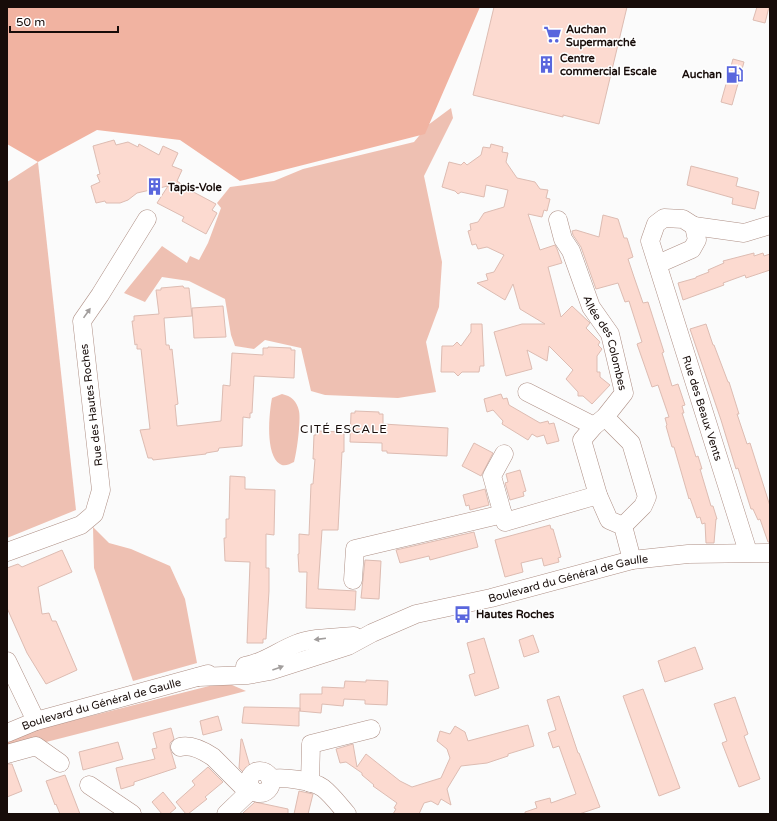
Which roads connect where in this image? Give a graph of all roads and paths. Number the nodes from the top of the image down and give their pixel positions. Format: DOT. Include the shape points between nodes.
graph roads {
  1 [pos="147,219"];
  2 [pos="558,220"];
  3 [pos="770,225"];
  4 [pos="694,226"];
  5 [pos="658,264"];
  6 [pos="527,392"];
  7 [pos="600,422"];
  8 [pos="504,454"];
  9 [pos="598,495"];
  10 [pos="503,514"];
  11 [pos="623,526"];
  12 [pos="7,552"];
  13 [pos="748,552"];
  14 [pos="770,553"];
  15 [pos="632,560"];
  16 [pos="353,580"];
  17 [pos="7,661"];
  18 [pos="36,721"];
  19 [pos="371,729"];
  20 [pos="7,734"];
  21 [pos="180,747"];
  22 [pos="7,754"];
  23 [pos="60,763"];
  24 [pos="310,783"];
  25 [pos="89,785"];
  26 [pos="250,791"];
  27 [pos="132,814"];
  28 [pos="226,814"];
  29 [pos="347,814"];
  12 -- 1 [label="street, Rue des Hautes Roches, one-way" via="81,525 94,514 101,490 82,321"];
  2 -- 7 [label="street, Allée des Colombes" via="563,239 572,251 591,307 610,334 624,393"];
  3 -- 4 [label="street, Rue des Beaux Vents" via="744,233"];
  4 -- 5 [label="street" via="697,240 692,249"];
  4 -- 5 [label="street, Rue des Beaux Vents" via="683,219 664,218 656,224 650,241"];
  5 -- 13 [label="street, Rue des Beaux Vents"];
  6 -- 7 [label="street"];
  7 -- 9 [label="street, Allée des Colombes" via="582,440"];
  7 -- 11 [label="street" via="631,443 647,497 643,506"];
  8 -- 10 [label="street" via="492,476"];
  9 -- 10 [label="street" via="505,522"];
  9 -- 11 [label="street, Allée des Colombes" via="609,520"];
  10 -- 16 [label="street" via="355,548"];
  11 -- 15 [label="street"];
  13 -- 14 [label="street, Boulevard du Général de Gaulle"];
  13 -- 15 [label="street, Boulevard du Général de Gaulle" via="688,554"];
  15 -- 18 [label="street, Boulevard du Général de Gaulle" via="491,598 416,614 372,633 297,643 250,665 217,671"];
  17 -- 18 [label="street"];
  18 -- 20 [label="street, Boulevard du Général de Gaulle"];
  19 -- 24 [label="street" via="311,744"];
  21 -- 26 [label="street" via="207,753"];
  22 -- 23 [label="street, Boulevard du Général de Gaulle" via="36,746"];
  24 -- 26 [label="street" via="270,779 268,774 260,771 253,773 249,779"];
  24 -- 29 [label="street" via="323,788"];
  25 -- 27 [label="street"];
  26 -- 28 [label="street"];
}
